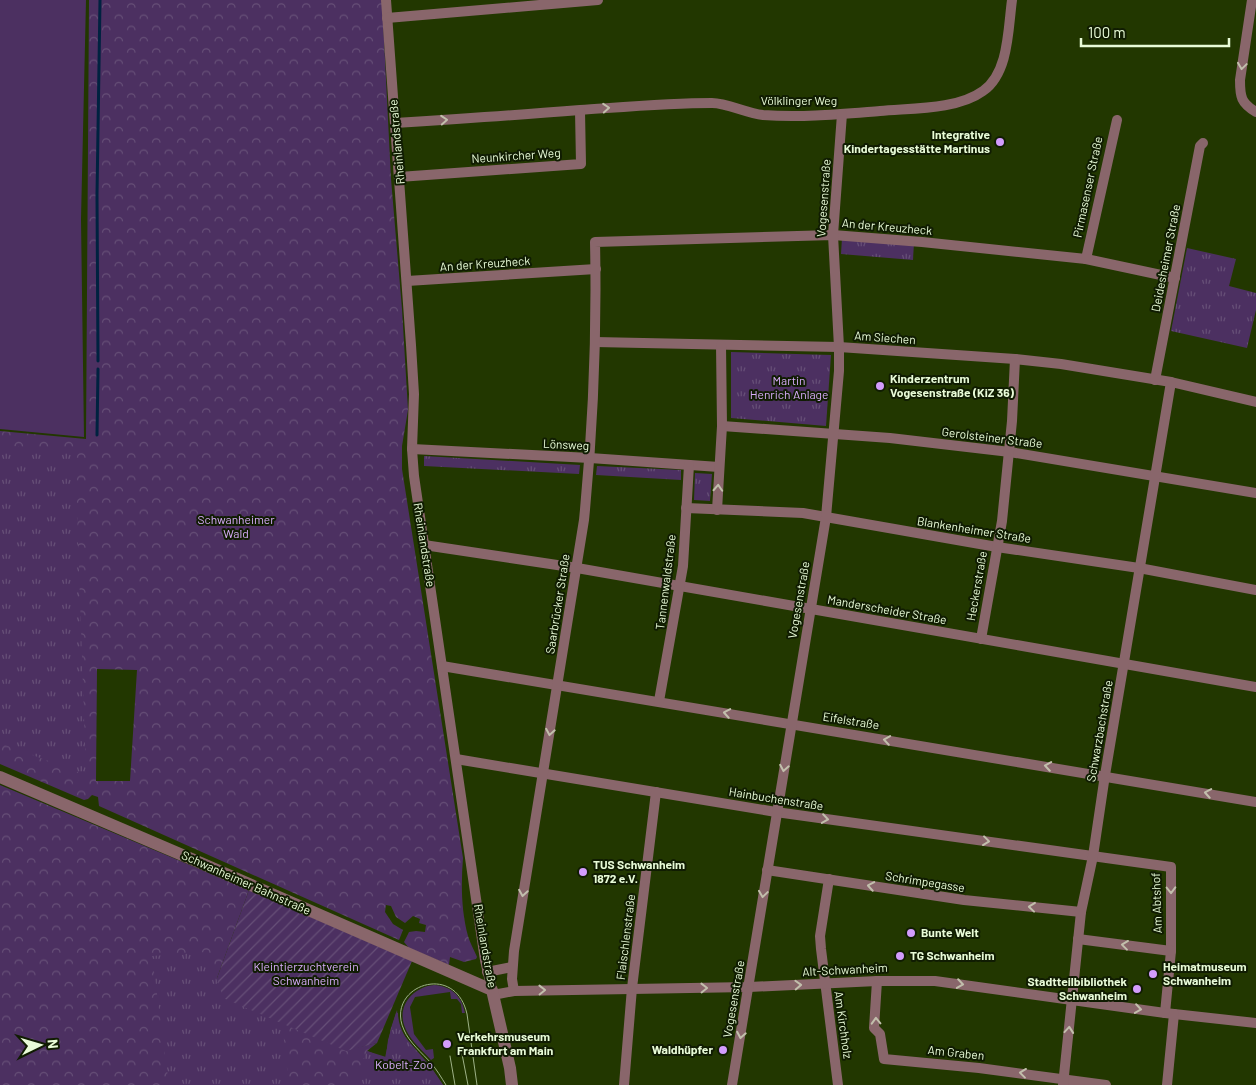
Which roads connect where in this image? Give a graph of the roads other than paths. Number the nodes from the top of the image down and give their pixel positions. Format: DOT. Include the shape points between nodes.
graph roads {
  1 [pos="386,0"];
  2 [pos="598,0"];
  3 [pos="1012,0"];
  4 [pos="1252,0"];
  5 [pos="569,1"];
  6 [pos="387,18"];
  7 [pos="580,110"];
  8 [pos="1256,112"];
  9 [pos="842,114"];
  10 [pos="1116,120"];
  11 [pos="395,124"];
  12 [pos="1204,143"];
  13 [pos="399,177"];
  14 [pos="833,235"];
  15 [pos="595,242"];
  16 [pos="1086,259"];
  17 [pos="596,269"];
  18 [pos="1175,278"];
  19 [pos="406,281"];
  20 [pos="595,342"];
  21 [pos="721,345"];
  22 [pos="839,347"];
  23 [pos="1015,359"];
  24 [pos="1155,380"];
  25 [pos="1171,382"];
  26 [pos="1256,402"];
  27 [pos="722,426"];
  28 [pos="834,434"];
  29 [pos="412,449"];
  30 [pos="1010,452"];
  31 [pos="590,458"];
  32 [pos="688,465"];
  33 [pos="720,467"];
  34 [pos="1155,476"];
  35 [pos="1256,493"];
  36 [pos="686,508"];
  37 [pos="717,510"];
  38 [pos="826,517"];
  39 [pos="424,545"];
  40 [pos="997,547"];
  41 [pos="577,568"];
  42 [pos="1139,568"];
  43 [pos="680,586"];
  44 [pos="1256,590"];
  45 [pos="810,610"];
  46 [pos="981,639"];
  47 [pos="1124,664"];
  48 [pos="442,666"];
  49 [pos="558,684"];
  50 [pos="1256,687"];
  51 [pos="659,701"];
  52 [pos="792,724"];
  53 [pos="456,759"];
  54 [pos="542,774"];
  55 [pos="1105,776"];
  56 [pos="0,777"];
  57 [pos="656,792"];
  58 [pos="1256,802"];
  59 [pos="776,812"];
  60 [pos="1093,856"];
  61 [pos="767,870"];
  62 [pos="828,879"];
  63 [pos="1081,912"];
  64 [pos="1078,939"];
  65 [pos="1171,951"];
  66 [pos="512,967"];
  67 [pos="487,972"];
  68 [pos="877,981"];
  69 [pos="824,984"];
  70 [pos="749,987"];
  71 [pos="632,988"];
  72 [pos="514,990"];
  73 [pos="493,993"];
  74 [pos="1072,1000"];
  75 [pos="1170,1014"];
  76 [pos="1256,1023"];
  77 [pos="1064,1082"];
  78 [pos="512,1085"];
  79 [pos="624,1085"];
  80 [pos="732,1085"];
  81 [pos="838,1085"];
  82 [pos="1106,1085"];
  83 [pos="1167,1085"];
  1 -- 6 [label="street, Rheinlandstraße"];
  2 -- 5 [label="street"];
  3 -- 9 [label="street, Völklinger Weg" via="1001,66 984,90 972,98 950,104"];
  4 -- 8 [label="street, one-way" via="1240,91 1246,106"];
  5 -- 6 [label="street"];
  6 -- 11 [label="street, Rheinlandstraße"];
  7 -- 9 [label="street, Völklinger Weg, one-way" via="714,103 762,115"];
  11 -- 7 [label="street, Völklinger Weg, one-way"];
  7 -- 13 [label="street, Neunkircher Weg" via="581,164"];
  9 -- 14 [label="street, Vogesenstraße"];
  10 -- 16 [label="street, Pirmasenser Straße"];
  11 -- 13 [label="street, Rheinlandstraße"];
  12 -- 18 [label="street, Deidesheimer Straße" via="1200,146"];
  13 -- 19 [label="street, Rheinlandstraße"];
  14 -- 15 [label="street, An der Kreuzheck"];
  14 -- 16 [label="street, An der Kreuzheck"];
  14 -- 22 [label="street, Vogesenstraße"];
  15 -- 17 [label="street, Saarbrücker Straße"];
  16 -- 18 [label="street, An der Kreuzheck"];
  17 -- 19 [label="street, An der Kreuzheck"];
  17 -- 20 [label="street, Saarbrücker Straße"];
  18 -- 24 [label="street, Deidesheimer Straße"];
  19 -- 29 [label="street, Rheinlandstraße" via="414,394"];
  20 -- 21 [label="street, Am Siechen"];
  20 -- 31 [label="street, Saarbrücker Straße"];
  21 -- 22 [label="street, Am Siechen"];
  21 -- 27 [label="street"];
  22 -- 23 [label="street, Am Siechen"];
  22 -- 28 [label="street, Vogesenstraße"];
  23 -- 24 [label="street, Am Siechen"];
  23 -- 30 [label="street, Heckerstraße"];
  24 -- 25 [label="street, Am Siechen"];
  25 -- 26 [label="street, Am Siechen"];
  25 -- 34 [label="street, Schwarzbachstraße"];
  27 -- 28 [label="street, Gerolsteiner Straße"];
  27 -- 33 [label="street"];
  28 -- 30 [label="street, Gerolsteiner Straße"];
  28 -- 38 [label="street, Vogesenstraße"];
  29 -- 31 [label="street, Lönsweg"];
  29 -- 39 [label="street, Rheinlandstraße"];
  30 -- 34 [label="street, Gerolsteiner Straße"];
  30 -- 40 [label="street, Heckerstraße"];
  31 -- 32 [label="street, Lönsweg"];
  31 -- 41 [label="street, Saarbrücker Straße"];
  32 -- 33 [label="street, Lönsweg"];
  32 -- 36 [label="street, Tannenwaldstraße"];
  37 -- 33 [label="street, one-way"];
  34 -- 35 [label="street, Gerolsteiner Straße"];
  34 -- 42 [label="street, Schwarzbachstraße"];
  36 -- 37 [label="street, Blankenheimer Straße"];
  36 -- 43 [label="street, Tannenwaldstraße"];
  37 -- 38 [label="street, Blankenheimer Straße"];
  38 -- 40 [label="street, Blankenheimer Straße"];
  38 -- 45 [label="street, Vogesenstraße"];
  39 -- 41 [label="street, Manderscheider Straße"];
  39 -- 48 [label="street, Rheinlandstraße"];
  40 -- 42 [label="street, Blankenheimer Straße"];
  40 -- 46 [label="street, Heckerstraße"];
  41 -- 43 [label="street, Manderscheider Straße"];
  41 -- 49 [label="street, Saarbrücker Straße"];
  42 -- 44 [label="street, Blankenheimer Straße"];
  42 -- 47 [label="street, Schwarzbachstraße"];
  43 -- 45 [label="street, Manderscheider Straße"];
  43 -- 51 [label="street, Tannenwaldstraße"];
  45 -- 46 [label="street, Manderscheider Straße"];
  45 -- 52 [label="street, Vogesenstraße"];
  46 -- 47 [label="street, Manderscheider Straße"];
  47 -- 50 [label="street, Manderscheider Straße"];
  47 -- 55 [label="street, Schwarzbachstraße"];
  48 -- 49 [label="street, Eifelstraße"];
  48 -- 53 [label="street, Rheinlandstraße"];
  49 -- 51 [label="street, Eifelstraße"];
  49 -- 54 [label="street, Saarbrücker Straße, one-way"];
  52 -- 51 [label="street, Eifelstraße, one-way"];
  55 -- 52 [label="street, Eifelstraße, one-way"];
  52 -- 59 [label="street, Vogesenstraße, one-way"];
  53 -- 54 [label="street, Hainbuchenstraße"];
  53 -- 67 [label="street, Rheinlandstraße"];
  54 -- 57 [label="street, Hainbuchenstraße"];
  54 -- 66 [label="street, Saarbrücker Straße, one-way"];
  58 -- 55 [label="street, Eifelstraße, one-way"];
  55 -- 60 [label="street, Schwarzbachstraße"];
  56 -- 73 [label="street, Schwanheimer Bahnstraße" via="196,860"];
  57 -- 59 [label="street, Hainbuchenstraße"];
  57 -- 71 [label="street, Flaischlenstraße"];
  59 -- 60 [label="street, Hainbuchenstraße, one-way"];
  59 -- 61 [label="street, Vogesenstraße"];
  60 -- 63 [label="street, Schwarzbachstraße"];
  60 -- 65 [label="street, Am Abtshof, one-way" via="1171,867"];
  61 -- 62 [label="street, Schrimpegasse"];
  61 -- 70 [label="street, Vogesenstraße, one-way"];
  63 -- 62 [label="street, Schrimpegasse, one-way" via="964,900"];
  62 -- 69 [label="street, Am Kirchholz" via="820,936"];
  63 -- 64 [label="street, Schwarzbachstraße"];
  65 -- 64 [label="street, one-way"];
  64 -- 74 [label="street, Schwarzbachstraße"];
  65 -- 75 [label="street, Am Abtshof"];
  66 -- 67 [label="street"];
  66 -- 72 [label="street, Saarbrücker Straße"];
  67 -- 73 [label="street, Rheinlandstraße"];
  68 -- 69 [label="street, Alt-Schwanheim"];
  68 -- 74 [label="street, Alt-Schwanheim, one-way" via="936,981"];
  77 -- 68 [label="street, Am Graben, one-way" via="979,1068 884,1059 880,1034 874,1028"];
  70 -- 69 [label="street, Alt-Schwanheim, one-way"];
  69 -- 81 [label="street, Am Kirchholz"];
  71 -- 70 [label="street, Alt-Schwanheim, one-way"];
  70 -- 80 [label="street, Vogesenstraße, one-way"];
  72 -- 71 [label="street, Alt-Schwanheim, one-way"];
  71 -- 79 [label="street, Flaischlenstraße"];
  72 -- 73 [label="street, Alt-Schwanheim"];
  73 -- 78 [label="street, Rheinlandstraße"];
  74 -- 75 [label="street, Alt-Schwanheim, one-way"];
  77 -- 74 [label="street, Schwarzbachstraße, one-way"];
  75 -- 76 [label="street, Alt-Schwanheim"];
  75 -- 83 [label="street, Am Abtshof"];
  77 -- 82 [label="street, Am Graben"];
}
